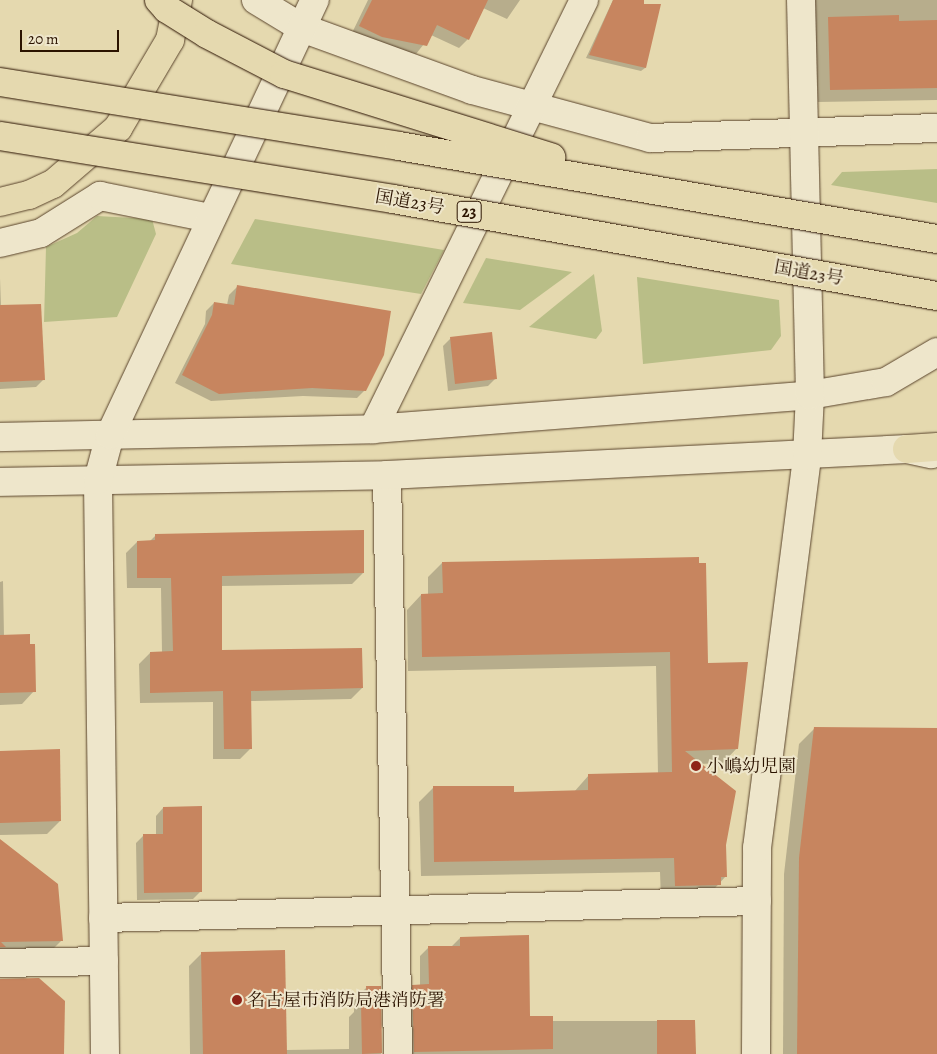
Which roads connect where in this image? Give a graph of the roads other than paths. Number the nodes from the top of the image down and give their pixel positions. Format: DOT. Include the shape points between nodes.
graph roads {
  1 [pos="159,0"];
  2 [pos="178,0"];
  3 [pos="256,0"];
  4 [pos="316,0"];
  5 [pos="584,0"];
  6 [pos="801,0"];
  7 [pos="302,28"];
  8 [pos="0,82"];
  9 [pos="532,106"];
  10 [pos="937,128"];
  11 [pos="803,131"];
  12 [pos="0,136"];
  13 [pos="651,189"];
  14 [pos="0,202"];
  15 [pos="210,218"];
  16 [pos="937,239"];
  17 [pos="0,244"];
  18 [pos="937,296"];
  19 [pos="937,352"];
  20 [pos="810,395"];
  21 [pos="373,429"];
  22 [pos="110,435"];
  23 [pos="0,437"];
  24 [pos="937,447"];
  25 [pos="907,449"];
  26 [pos="807,456"];
  27 [pos="937,456"];
  28 [pos="387,475"];
  29 [pos="98,480"];
  30 [pos="0,482"];
  31 [pos="757,901"];
  32 [pos="394,910"];
  33 [pos="103,918"];
  34 [pos="104,962"];
  35 [pos="0,963"];
  36 [pos="105,1054"];
  37 [pos="398,1054"];
  38 [pos="756,1054"];
  1 -- 13 [label="highway, bridge" via="207,34 284,74"];
  2 -- 14 [label="highway" via="170,40 118,128 53,184 29,195"];
  3 -- 7 [label="street"];
  4 -- 7 [label="street"];
  5 -- 9 [label="street"];
  6 -- 11 [label="street"];
  7 -- 9 [label="street" via="472,90"];
  7 -- 15 [label="street"];
  8 -- 13 [label="highway, bridge"];
  9 -- 11 [label="street" via="650,138"];
  9 -- 21 [label="street"];
  10 -- 11 [label="street"];
  11 -- 20 [label="street"];
  12 -- 18 [label="highway, 国道23号 / 23, bridge" via="393,199"];
  13 -- 16 [label="highway, bridge"];
  15 -- 17 [label="street" via="100,196 41,233"];
  15 -- 22 [label="street"];
  19 -- 20 [label="street" via="886,382"];
  20 -- 21 [label="street"];
  20 -- 26 [label="street"];
  21 -- 22 [label="street"];
  22 -- 23 [label="street"];
  22 -- 29 [label="street"];
  24 -- 25 [label="highway"];
  25 -- 26 [label="street"];
  25 -- 27 [label="street"];
  26 -- 28 [label="street"];
  26 -- 31 [label="street" via="757,848"];
  28 -- 29 [label="street"];
  28 -- 32 [label="street"];
  29 -- 30 [label="street"];
  29 -- 33 [label="street"];
  31 -- 32 [label="street"];
  31 -- 38 [label="street"];
  32 -- 33 [label="street"];
  32 -- 37 [label="street"];
  33 -- 34 [label="street"];
  34 -- 35 [label="street"];
  34 -- 36 [label="street"];
}
